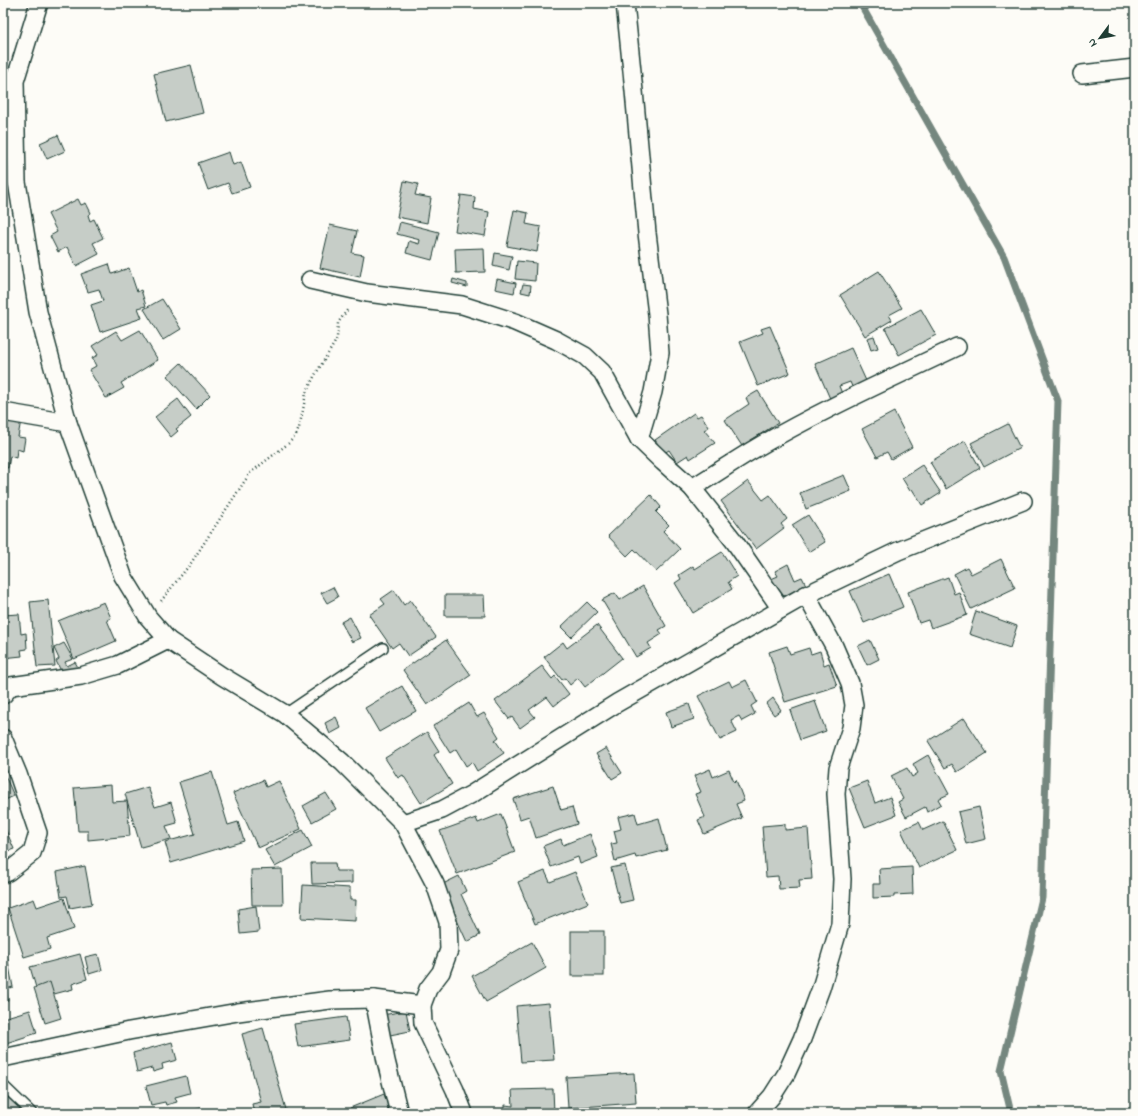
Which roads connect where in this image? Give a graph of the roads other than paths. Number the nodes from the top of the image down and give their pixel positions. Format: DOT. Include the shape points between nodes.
graph roads {
  1 [pos="39,3"];
  2 [pos="625,3"];
  3 [pos="1135,68"];
  4 [pos="1082,74"];
  5 [pos="310,280"];
  6 [pos="957,347"];
  7 [pos="3,412"];
  8 [pos="68,423"];
  9 [pos="639,439"];
  10 [pos="692,488"];
  11 [pos="1023,501"];
  12 [pos="806,595"];
  13 [pos="781,609"];
  14 [pos="168,640"];
  15 [pos="383,648"];
  16 [pos="3,695"];
  17 [pos="285,714"];
  18 [pos="3,738"];
  19 [pos="403,823"];
  20 [pos="3,874"];
  21 [pos="374,999"];
  22 [pos="422,1004"];
  23 [pos="3,1058"];
  24 [pos="3,1085"];
  25 [pos="32,1113"];
  26 [pos="399,1113"];
  27 [pos="464,1113"];
  28 [pos="757,1113"];
  1 -- 8 [label="street" via="15,81 17,182 38,312"];
  2 -- 9 [label="street" via="660,353 653,392"];
  3 -- 4 [label="street"];
  5 -- 9 [label="street" via="367,293 462,306 515,322 556,340 585,356 602,372"];
  6 -- 10 [label="street" via="812,418 751,451"];
  7 -- 8 [label="street"];
  8 -- 14 [label="street" via="123,576 148,617"];
  9 -- 10 [label="street"];
  10 -- 13 [label="street" via="734,540"];
  11 -- 12 [label="street" via="898,551"];
  12 -- 13 [label="street"];
  12 -- 28 [label="street" via="845,670 854,705 851,728 838,768 836,794 842,878 840,924 821,988 802,1039 783,1079"];
  13 -- 19 [label="street" via="617,703 472,794 442,810"];
  14 -- 16 [label="street" via="118,665 81,676 11,686"];
  14 -- 17 [label="street"];
  15 -- 17 [label="lane"];
  17 -- 19 [label="street" via="342,762"];
  18 -- 20 [label="street" via="38,833 32,853"];
  19 -- 22 [label="street" via="435,884 448,922 449,950 441,972 428,989"];
  21 -- 22 [label="street"];
  21 -- 23 [label="street" via="330,1000 238,1012 129,1031"];
  21 -- 26 [label="street"];
  22 -- 27 [label="street" via="423,1023"];
  24 -- 25 [label="lane"];
}
